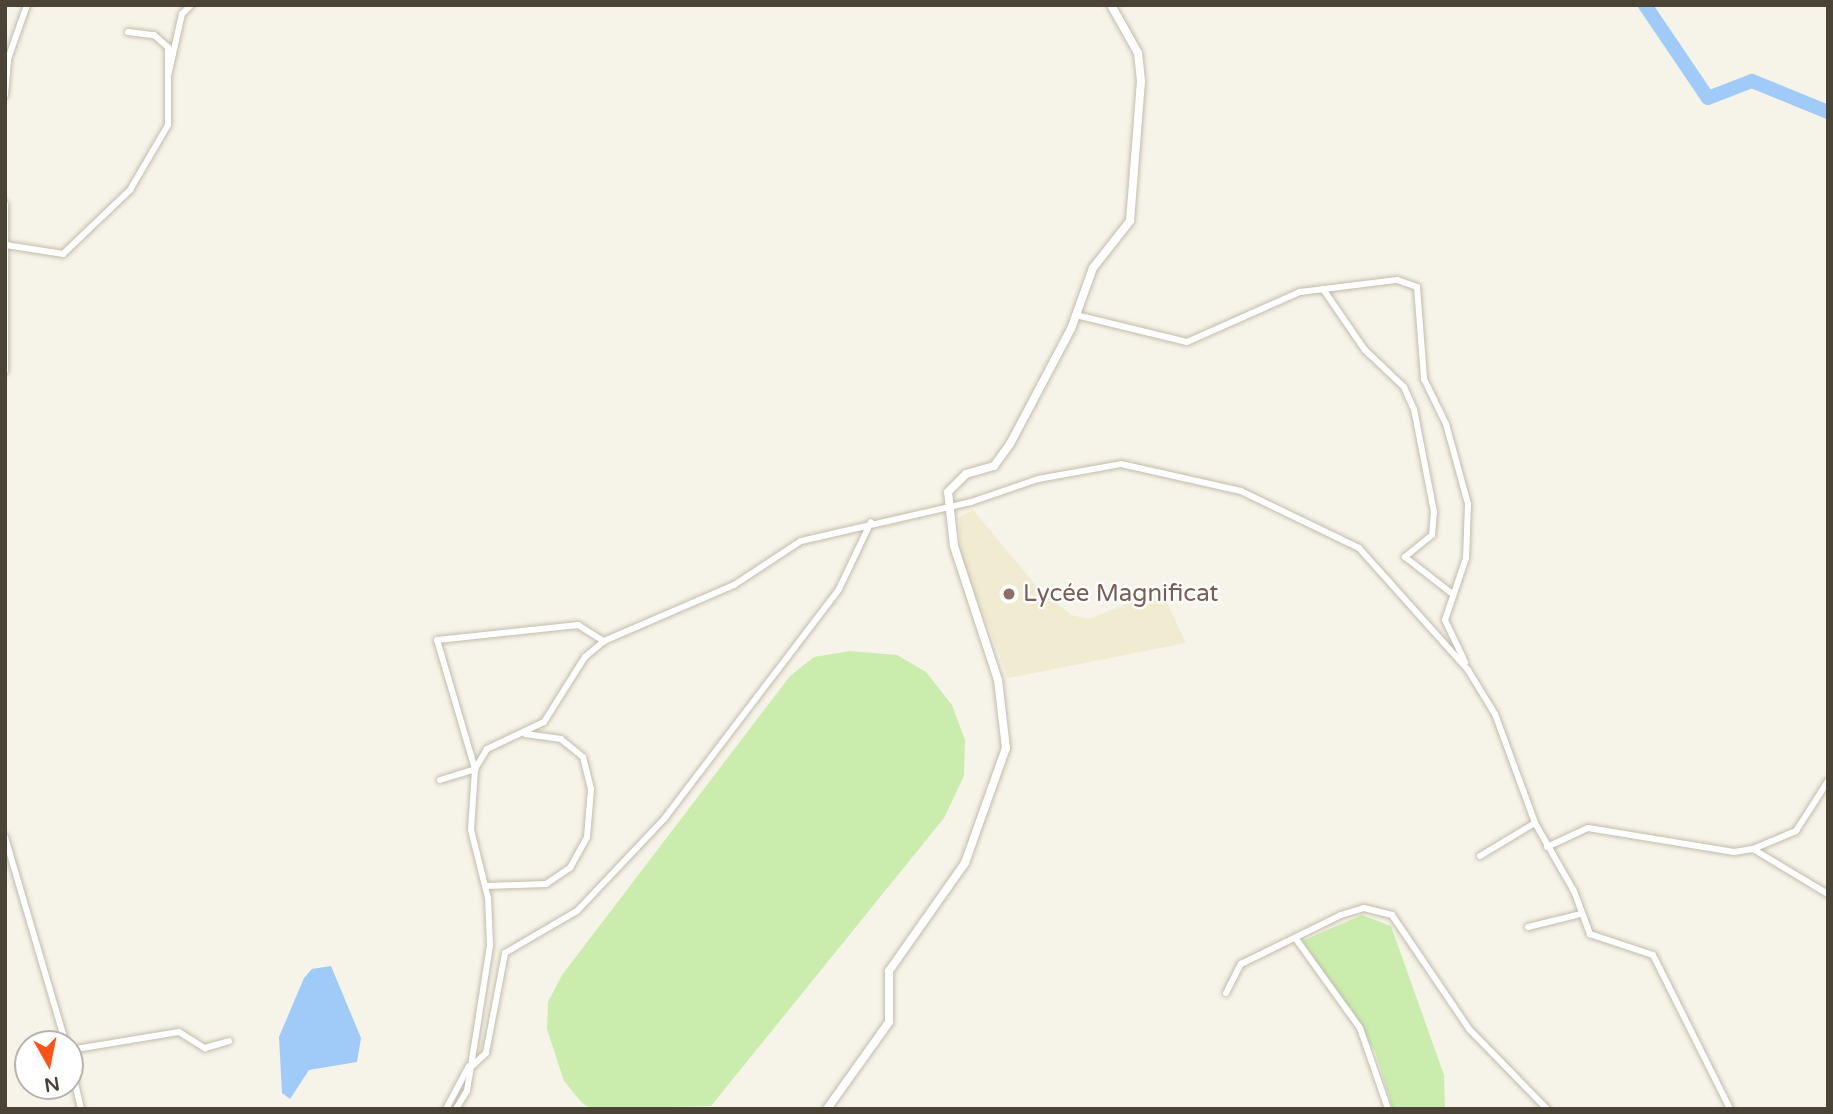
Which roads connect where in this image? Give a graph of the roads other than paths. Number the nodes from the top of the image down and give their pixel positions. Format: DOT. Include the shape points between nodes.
graph roads {
  1 [pos="27,5"];
  2 [pos="191,5"];
  3 [pos="1111,5"];
  4 [pos="128,32"];
  5 [pos="168,76"];
  6 [pos="5,95"];
  7 [pos="5,204"];
  8 [pos="6,245"];
  9 [pos="1323,289"];
  10 [pos="1076,315"];
  11 [pos="5,371"];
  12 [pos="947,506"];
  13 [pos="871,522"];
  14 [pos="1451,593"];
  15 [pos="604,641"];
  16 [pos="1468,670"];
  17 [pos="525,734"];
  18 [pos="475,769"];
  19 [pos="440,780"];
  20 [pos="1828,781"];
  21 [pos="1535,823"];
  22 [pos="5,837"];
  23 [pos="1546,848"];
  24 [pos="1753,849"];
  25 [pos="1480,856"];
  26 [pos="485,886"];
  27 [pos="1828,894"];
  28 [pos="1581,914"];
  29 [pos="1528,927"];
  30 [pos="1296,939"];
  31 [pos="1226,993"];
  32 [pos="62,1030"];
  33 [pos="229,1041"];
  34 [pos="84,1048"];
  35 [pos="470,1068"];
  36 [pos="446,1109"];
  37 [pos="456,1109"];
  38 [pos="827,1109"];
  39 [pos="1388,1109"];
  40 [pos="1547,1109"];
  41 [pos="1730,1109"];
  1 -- 6 [label="street" via="8,59"];
  2 -- 5 [label="street" via="182,14"];
  3 -- 10 [label="street" via="1138,52 1136,198 1130,221 1093,268"];
  4 -- 5 [label="street" via="154,35 168,47"];
  5 -- 8 [label="street" via="168,125 130,190 63,254"];
  7 -- 8 [label="street"];
  8 -- 11 [label="street"];
  9 -- 10 [label="street" via="1300,292 1187,342"];
  9 -- 14 [label="street" via="1365,350 1404,387 1415,409 1434,513 1432,535 1405,557"];
  9 -- 14 [label="street" via="1397,280 1418,287 1424,379 1446,424 1468,504 1466,558"];
  10 -- 12 [label="street" via="1010,444 994,466 966,474 948,492"];
  12 -- 13 [label="street"];
  12 -- 16 [label="street" via="1038,479 1121,464 1241,491 1359,548"];
  12 -- 38 [label="street" via="968,594 998,680 1006,748 965,863 890,971 889,1022"];
  13 -- 15 [label="street" via="801,541 734,585"];
  13 -- 35 [label="street" via="839,589 664,818 577,911 505,953 486,1053"];
  14 -- 16 [label="street" via="1445,620"];
  15 -- 17 [label="street" via="585,657 544,722"];
  15 -- 18 [label="street" via="578,625 437,640"];
  16 -- 21 [label="street" via="1495,714"];
  17 -- 18 [label="street" via="487,749"];
  17 -- 26 [label="street" via="561,739 583,757 591,789 587,837 570,868 546,884"];
  18 -- 19 [label="street"];
  18 -- 26 [label="street" via="471,830"];
  20 -- 24 [label="street" via="1796,831"];
  21 -- 23 [label="street"];
  21 -- 25 [label="street"];
  22 -- 32 [label="street"];
  23 -- 24 [label="street" via="1588,828 1734,852"];
  23 -- 28 [label="street" via="1574,891"];
  24 -- 27 [label="street"];
  26 -- 35 [label="street" via="490,945"];
  28 -- 29 [label="street"];
  28 -- 41 [label="street" via="1603,943 1653,955"];
  30 -- 31 [label="street" via="1241,964"];
  30 -- 39 [label="street" via="1360,1027"];
  30 -- 40 [label="street" via="1364,908 1391,915 1470,1030"];
  33 -- 34 [label="street" via="205,1048 179,1032"];
  35 -- 36 [label="street"];
  35 -- 37 [label="street"];
}
